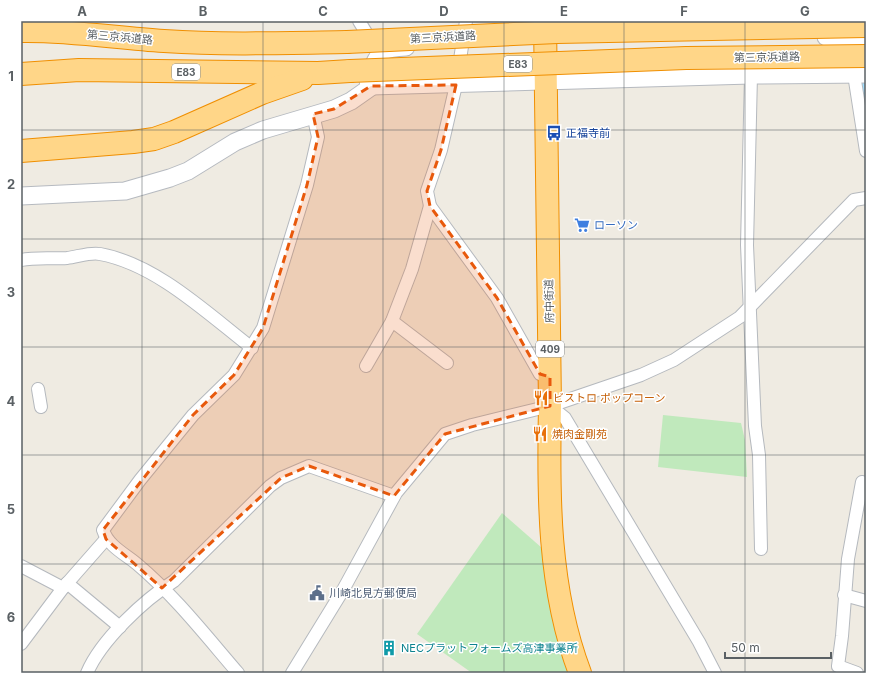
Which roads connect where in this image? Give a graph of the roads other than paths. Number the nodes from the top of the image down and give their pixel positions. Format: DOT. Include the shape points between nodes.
graph roads {
  1 [pos="359,21"];
  2 [pos="466,21"];
  3 [pos="545,21"];
  4 [pos="21,30"];
  5 [pos="859,40"];
  6 [pos="545,49"];
  7 [pos="380,54"];
  8 [pos="461,54"];
  9 [pos="21,74"];
  10 [pos="318,74"];
  11 [pos="751,74"];
  12 [pos="860,74"];
  13 [pos="546,82"];
  14 [pos="456,85"];
  15 [pos="368,88"];
  16 [pos="313,114"];
  17 [pos="21,151"];
  18 [pos="866,151"];
  19 [pos="21,196"];
  20 [pos="866,198"];
  21 [pos="430,206"];
  22 [pos="21,260"];
  23 [pos="751,306"];
  24 [pos="392,321"];
  25 [pos="252,348"];
  26 [pos="447,363"];
  27 [pos="366,366"];
  28 [pos="550,377"];
  29 [pos="38,389"];
  30 [pos="41,406"];
  31 [pos="550,406"];
  32 [pos="866,483"];
  33 [pos="394,496"];
  34 [pos="106,539"];
  35 [pos="761,549"];
  36 [pos="21,566"];
  37 [pos="65,585"];
  38 [pos="162,588"];
  39 [pos="844,595"];
  40 [pos="866,601"];
  41 [pos="120,627"];
  42 [pos="21,644"];
  43 [pos="87,673"];
  44 [pos="238,673"];
  45 [pos="292,673"];
  46 [pos="580,673"];
  47 [pos="715,673"];
  48 [pos="857,673"];
  1 -- 7 [label="street"];
  2 -- 8 [label="street"];
  3 -- 6 [label="highway, 府中街道 / 409"];
  4 -- 5 [label="highway, 第三京浜道路, bridge" via="164,41 250,43 347,42 557,32"];
  5 -- 6 [label="street" via="692,37"];
  5 -- 10 [label="highway, 第三京浜道路 / E83, bridge" via="686,58"];
  5 -- 12 [label="street"];
  6 -- 8 [label="street"];
  6 -- 13 [label="highway, 府中街道 / 409"];
  7 -- 8 [label="street" via="388,48"];
  7 -- 15 [label="street" via="375,59"];
  8 -- 14 [label="street"];
  8 -- 15 [label="street" via="405,63"];
  9 -- 10 [label="highway, 第三京浜道路 / E83" via="79,70"];
  10 -- 17 [label="highway" via="262,93 154,139"];
  11 -- 12 [label="street"];
  11 -- 13 [label="street"];
  11 -- 23 [label="street" via="747,245"];
  12 -- 18 [label="street"];
  13 -- 14 [label="street"];
  13 -- 28 [label="highway, 府中街道 / 409"];
  14 -- 15 [label="street"];
  14 -- 21 [label="street" via="441,150 427,192"];
  15 -- 16 [label="street" via="334,109"];
  16 -- 19 [label="street" via="242,139 176,176 125,191"];
  16 -- 25 [label="street" via="318,138 307,185 263,328"];
  20 -- 23 [label="street" via="854,200"];
  21 -- 24 [label="street" via="412,269"];
  21 -- 28 [label="street" via="497,298 540,374"];
  22 -- 25 [label="street" via="68,258 98,253 111,257 153,274 170,284"];
  23 -- 31 [label="street" via="740,317 674,360 641,375"];
  23 -- 35 [label="street"];
  24 -- 26 [label="street"];
  24 -- 27 [label="street"];
  25 -- 34 [label="street" via="234,375 192,414 140,480 103,530"];
  28 -- 31 [label="highway, 府中街道 / 409"];
  29 -- 30 [label="street"];
  31 -- 33 [label="street" via="445,434"];
  31 -- 46 [label="highway, 府中街道 / 409" via="548,466 554,559 567,627"];
  31 -- 47 [label="street" via="565,418"];
  32 -- 39 [label="street" via="862,482"];
  33 -- 38 [label="street" via="309,466 281,478 270,486 174,581"];
  33 -- 45 [label="street" via="340,596"];
  34 -- 37 [label="street"];
  34 -- 38 [label="street"];
  36 -- 37 [label="street"];
  37 -- 41 [label="street"];
  37 -- 42 [label="street"];
  38 -- 41 [label="street"];
  38 -- 44 [label="street"];
  39 -- 40 [label="street"];
  39 -- 48 [label="street" via="838,666"];
  41 -- 43 [label="street"];
}
